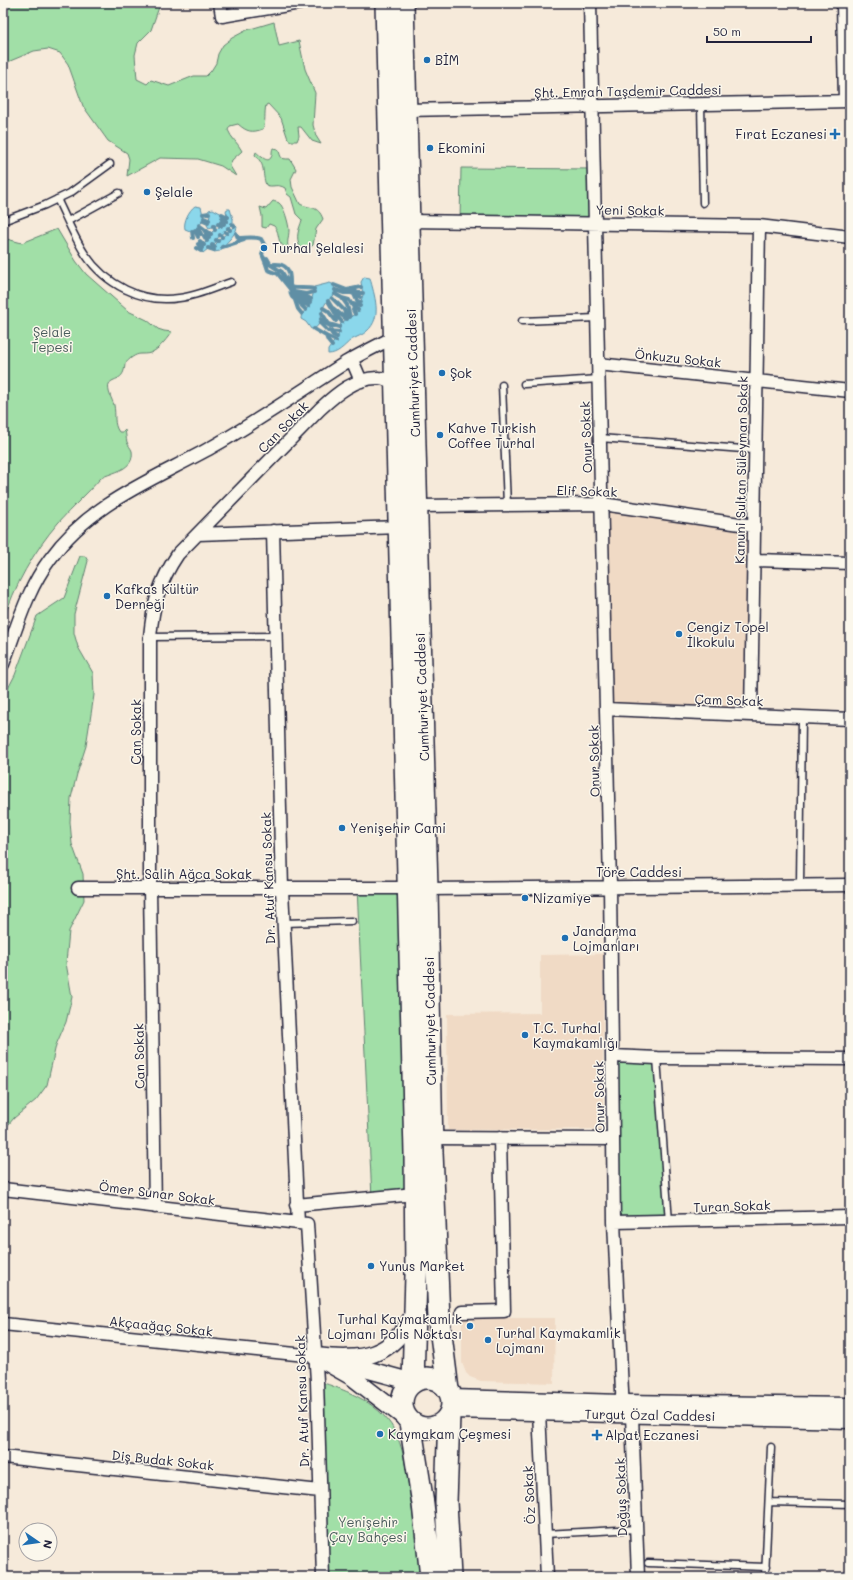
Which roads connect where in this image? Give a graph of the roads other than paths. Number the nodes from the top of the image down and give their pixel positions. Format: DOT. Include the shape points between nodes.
graph roads {
  1 [pos="220,3"];
  2 [pos="300,3"];
  3 [pos="386,3"];
  4 [pos="403,3"];
  5 [pos="590,3"];
  6 [pos="843,3"];
  7 [pos="847,101"];
  8 [pos="701,104"];
  9 [pos="592,106"];
  10 [pos="406,110"];
  11 [pos="110,164"];
  12 [pos="119,193"];
  13 [pos="57,199"];
  14 [pos="703,203"];
  15 [pos="3,221"];
  16 [pos="68,221"];
  17 [pos="409,221"];
  18 [pos="595,224"];
  19 [pos="759,226"];
  20 [pos="850,237"];
  21 [pos="231,282"];
  22 [pos="597,318"];
  23 [pos="522,321"];
  24 [pos="404,335"];
  25 [pos="352,360"];
  26 [pos="598,364"];
  27 [pos="599,379"];
  28 [pos="361,381"];
  29 [pos="756,381"];
  30 [pos="405,383"];
  31 [pos="524,384"];
  32 [pos="502,385"];
  33 [pos="850,391"];
  34 [pos="600,438"];
  35 [pos="756,450"];
  36 [pos="602,504"];
  37 [pos="507,505"];
  38 [pos="417,506"];
  39 [pos="754,526"];
  40 [pos="400,527"];
  41 [pos="273,531"];
  42 [pos="198,534"];
  43 [pos="754,560"];
  44 [pos="850,563"];
  45 [pos="276,636"];
  46 [pos="150,637"];
  47 [pos="3,664"];
  48 [pos="606,709"];
  49 [pos="751,715"];
  50 [pos="802,717"];
  51 [pos="850,719"];
  52 [pos="800,885"];
  53 [pos="850,885"];
  54 [pos="610,886"];
  55 [pos="78,888"];
  56 [pos="150,888"];
  57 [pos="418,888"];
  58 [pos="282,889"];
  59 [pos="352,921"];
  60 [pos="284,923"];
  61 [pos="612,1056"];
  62 [pos="657,1058"];
  63 [pos="850,1059"];
  64 [pos="432,1138"];
  65 [pos="500,1138"];
  66 [pos="613,1139"];
  67 [pos="3,1189"];
  68 [pos="416,1194"];
  69 [pos="296,1204"];
  70 [pos="155,1207"];
  71 [pos="850,1217"];
  72 [pos="614,1222"];
  73 [pos="669,1222"];
  74 [pos="302,1224"];
  75 [pos="415,1311"];
  76 [pos="462,1312"];
  77 [pos="3,1324"];
  78 [pos="315,1356"];
  79 [pos="412,1382"];
  80 [pos="450,1403"];
  81 [pos="850,1406"];
  82 [pos="626,1411"];
  83 [pos="539,1412"];
  84 [pos="850,1420"];
  85 [pos="410,1422"];
  86 [pos="771,1447"];
  87 [pos="3,1457"];
  88 [pos="320,1491"];
  89 [pos="769,1502"];
  90 [pos="850,1504"];
  91 [pos="636,1529"];
  92 [pos="545,1534"];
  93 [pos="648,1562"];
  94 [pos="766,1567"];
  95 [pos="323,1577"];
  96 [pos="431,1577"];
  97 [pos="450,1577"];
  98 [pos="547,1577"];
  99 [pos="638,1577"];
  100 [pos="766,1577"];
  1 -- 2 [label="street" via="222,16"];
  3 -- 24 [label="highway, Cumhuriyet Caddesi"];
  4 -- 10 [label="highway, Cumhuriyet Caddesi"];
  5 -- 9 [label="street, Onur Sokak"];
  6 -- 7 [label="street"];
  7 -- 8 [label="street, Şht. Emrah Taşdemir Caddesi"];
  8 -- 9 [label="street, Şht. Emrah Taşdemir Caddesi"];
  8 -- 14 [label="lane"];
  9 -- 10 [label="street, Şht. Emrah Taşdemir Caddesi"];
  9 -- 18 [label="street, Onur Sokak"];
  10 -- 17 [label="highway, Cumhuriyet Caddesi"];
  11 -- 13 [label="lane" via="70,193"];
  12 -- 16 [label="lane"];
  13 -- 15 [label="lane"];
  13 -- 16 [label="lane"];
  16 -- 21 [label="lane" via="86,255 96,267 120,287 133,293 156,300 180,298"];
  17 -- 18 [label="street, Yeni Sokak"];
  17 -- 24 [label="highway, Cumhuriyet Caddesi"];
  18 -- 19 [label="street, Yeni Sokak"];
  18 -- 22 [label="street, Onur Sokak"];
  19 -- 20 [label="street, Yeni Sokak"];
  19 -- 29 [label="street, Kanuni Sultan Süleyman Sokak"];
  22 -- 23 [label="lane"];
  22 -- 26 [label="street, Onur Sokak"];
  24 -- 25 [label="street"];
  24 -- 30 [label="highway, Cumhuriyet Caddesi"];
  25 -- 28 [label="street"];
  25 -- 47 [label="street" via="212,447 105,505 82,523 50,558 37,578"];
  26 -- 27 [label="street, Onur Sokak"];
  26 -- 29 [label="street, Önkuzu Sokak"];
  27 -- 31 [label="lane"];
  27 -- 34 [label="street, Onur Sokak"];
  28 -- 30 [label="street, Can Sokak" via="379,378"];
  28 -- 42 [label="street, Can Sokak" via="339,392 320,409"];
  29 -- 33 [label="street, Önkuzu Sokak"];
  29 -- 35 [label="street, Kanuni Sultan Süleyman Sokak"];
  30 -- 38 [label="highway, Cumhuriyet Caddesi"];
  30 -- 40 [label="highway, Cumhuriyet Caddesi"];
  32 -- 37 [label="lane"];
  34 -- 35 [label="lane"];
  34 -- 36 [label="street, Onur Sokak"];
  35 -- 39 [label="street, Kanuni Sultan Süleyman Sokak"];
  36 -- 37 [label="street, Elif Sokak"];
  36 -- 39 [label="street, Elif Sokak"];
  36 -- 48 [label="street, Onur Sokak"];
  37 -- 38 [label="street, Elif Sokak"];
  38 -- 57 [label="highway, Cumhuriyet Caddesi"];
  39 -- 43 [label="street, Kanuni Sultan Süleyman Sokak"];
  40 -- 41 [label="street"];
  40 -- 57 [label="highway, Cumhuriyet Caddesi"];
  41 -- 42 [label="street"];
  41 -- 45 [label="street, Dr. Atuf Kansu Sokak"];
  42 -- 46 [label="street, Can Sokak" via="178,554 166,572 152,613"];
  43 -- 44 [label="street"];
  43 -- 49 [label="street, Kanuni Sultan Süleyman Sokak"];
  45 -- 46 [label="lane"];
  45 -- 58 [label="street, Dr. Atuf Kansu Sokak"];
  46 -- 56 [label="street, Can Sokak"];
  48 -- 49 [label="street, Çam Sokak"];
  48 -- 54 [label="street, Onur Sokak"];
  49 -- 50 [label="street, Çam Sokak"];
  50 -- 51 [label="street, Çam Sokak"];
  50 -- 52 [label="lane"];
  52 -- 53 [label="street, Töre Caddesi"];
  52 -- 54 [label="street, Töre Caddesi"];
  54 -- 57 [label="street, Töre Caddesi"];
  54 -- 61 [label="street, Onur Sokak"];
  55 -- 56 [label="street, Şht. Salih Ağca Sokak"];
  56 -- 58 [label="street, Şht. Salih Ağca Sokak"];
  56 -- 70 [label="street, Can Sokak"];
  57 -- 58 [label="street, Şht. Salih Ağca Sokak"];
  57 -- 64 [label="highway, Cumhuriyet Caddesi"];
  57 -- 68 [label="highway, Cumhuriyet Caddesi"];
  58 -- 60 [label="street, Dr. Atuf Kansu Sokak"];
  59 -- 60 [label="lane"];
  60 -- 69 [label="street, Dr. Atuf Kansu Sokak"];
  61 -- 62 [label="street"];
  61 -- 66 [label="street, Onur Sokak"];
  62 -- 63 [label="street"];
  62 -- 73 [label="lane"];
  64 -- 65 [label="street"];
  64 -- 80 [label="highway, Cumhuriyet Caddesi" via="439,1319"];
  65 -- 66 [label="street"];
  65 -- 76 [label="street" via="504,1311"];
  66 -- 72 [label="street, Onur Sokak"];
  67 -- 70 [label="street, Ömer Sunar Sokak"];
  68 -- 69 [label="street"];
  68 -- 75 [label="highway, Cumhuriyet Caddesi"];
  69 -- 74 [label="street, Dr. Atuf Kansu Sokak"];
  70 -- 74 [label="street, Ömer Sunar Sokak"];
  71 -- 73 [label="street, Turan Sokak"];
  72 -- 73 [label="street, Turan Sokak"];
  72 -- 82 [label="street, Onur Sokak"];
  74 -- 78 [label="street, Dr. Atuf Kansu Sokak"];
  75 -- 78 [label="street" via="397,1339 378,1352 357,1358"];
  75 -- 79 [label="highway, Cumhuriyet Caddesi"];
  77 -- 78 [label="street, Akçaağaç Sokak"];
  78 -- 79 [label="street"];
  78 -- 85 [label="street" via="352,1376"];
  78 -- 88 [label="street, Dr. Atuf Kansu Sokak"];
  79 -- 80 [label="highway" via="434,1379 442,1383"];
  79 -- 85 [label="highway, Cumhuriyet Caddesi" via="406,1389 402,1402 403,1411"];
  80 -- 82 [label="street, Turgut Özal Caddesi"];
  80 -- 83 [label="street, Turgut Özal Caddesi"];
  80 -- 85 [label="highway" via="443,1422 431,1428 422,1428"];
  80 -- 97 [label="highway, Cumhuriyet Caddesi" via="446,1502"];
  81 -- 82 [label="street, Turgut Özal Caddesi"];
  82 -- 83 [label="street, Turgut Özal Caddesi"];
  82 -- 84 [label="street, Turgut Özal Caddesi"];
  82 -- 91 [label="street, Doğuş Sokak"];
  83 -- 92 [label="street, Öz Sokak"];
  85 -- 96 [label="highway, Cumhuriyet Caddesi"];
  86 -- 89 [label="lane"];
  87 -- 88 [label="street, Diş Budak Sokak"];
  88 -- 95 [label="street, Dr. Atuf Kansu Sokak"];
  89 -- 90 [label="lane"];
  89 -- 94 [label="lane"];
  91 -- 92 [label="lane"];
  91 -- 99 [label="street, Doğuş Sokak"];
  92 -- 98 [label="street, Öz Sokak"];
  93 -- 94 [label="lane"];
  94 -- 100 [label="lane"];
}
